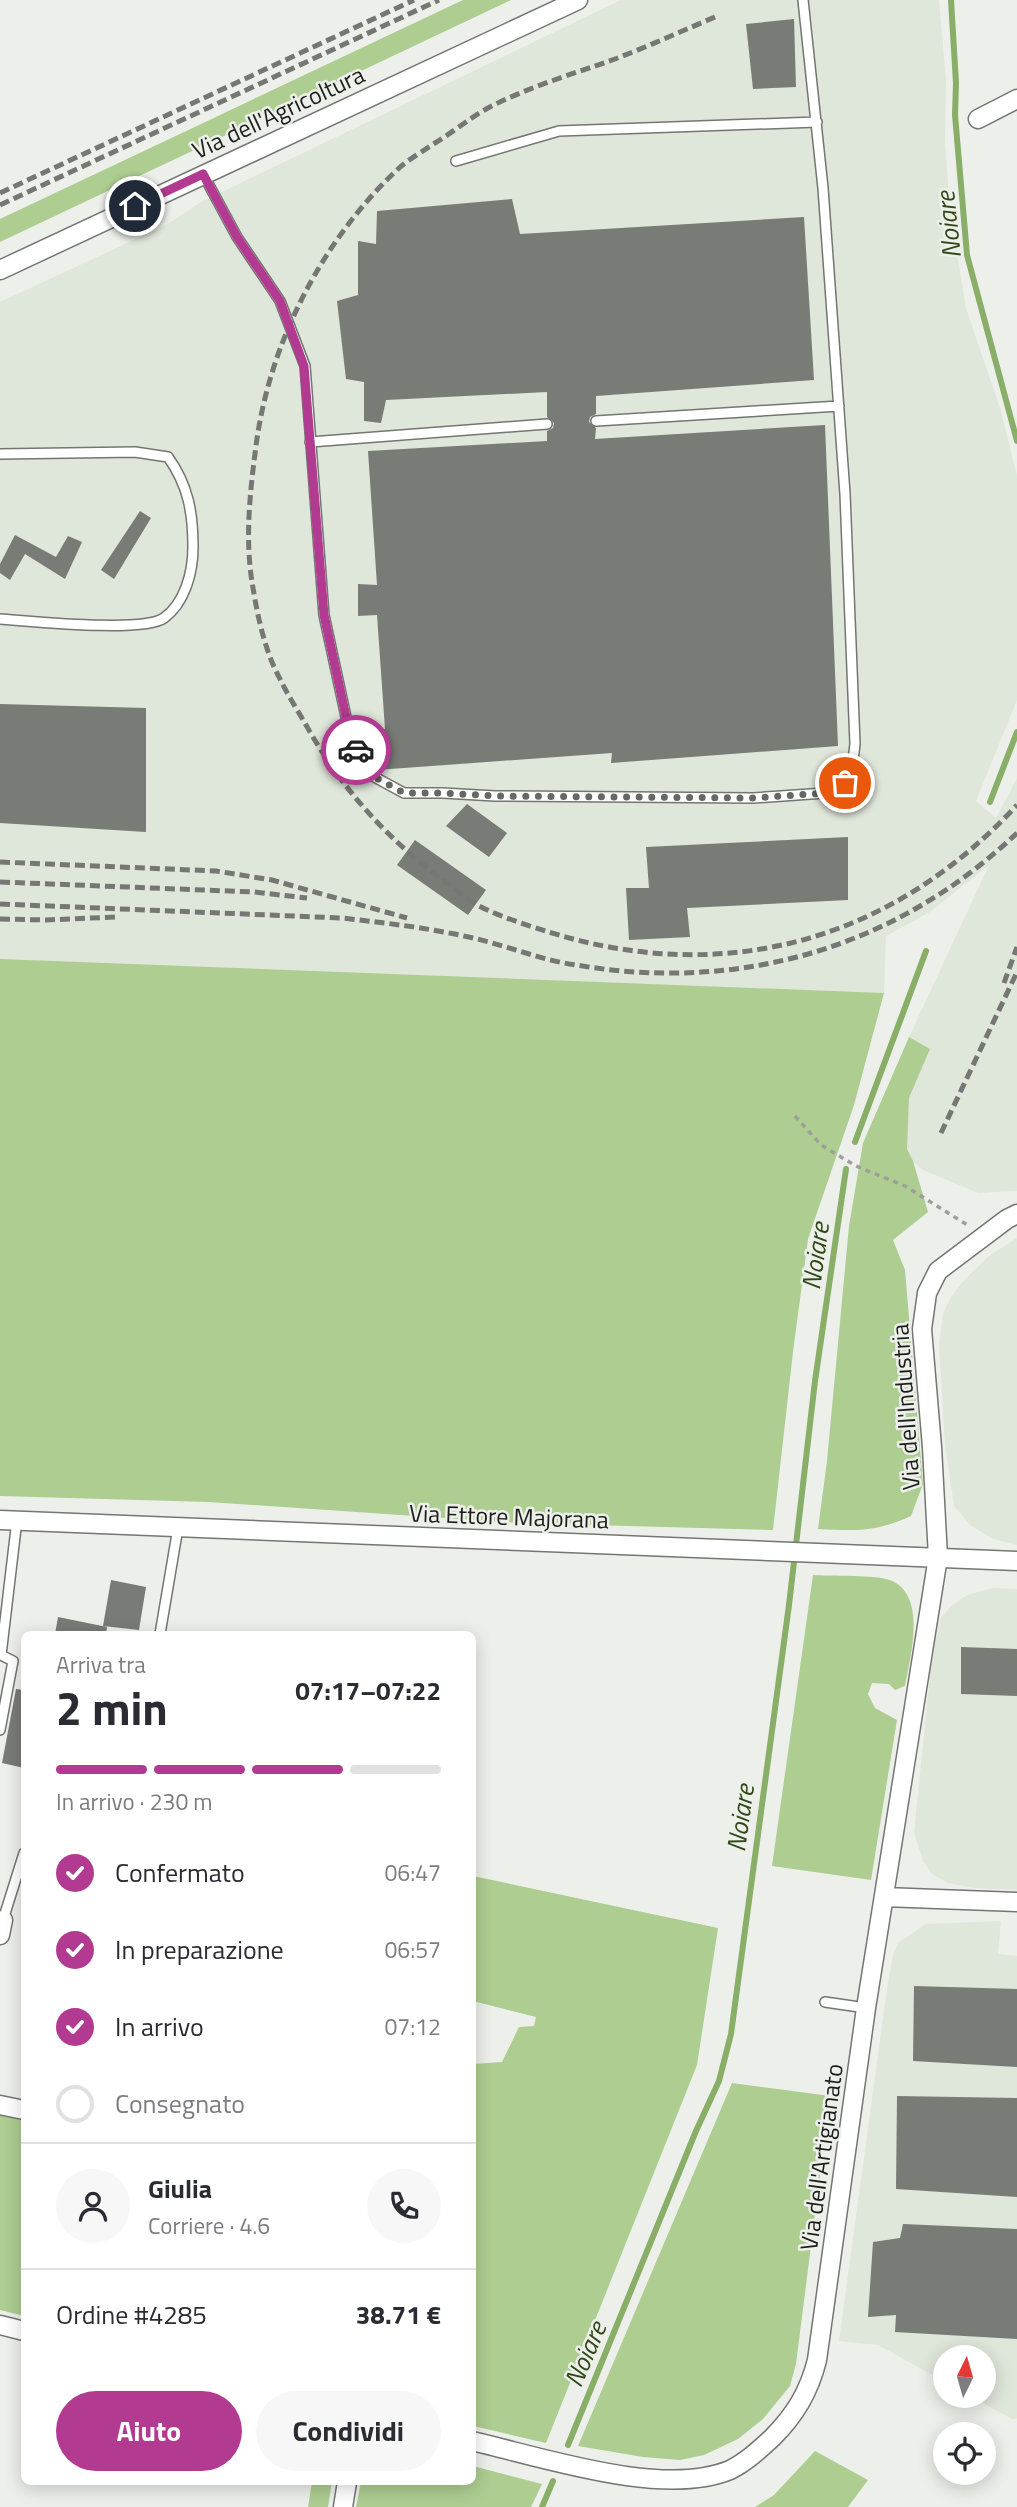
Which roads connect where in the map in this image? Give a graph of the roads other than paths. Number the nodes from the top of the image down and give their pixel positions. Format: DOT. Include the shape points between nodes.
graph roads {
  1 [pos="578,0"];
  2 [pos="803,0"];
  3 [pos="1017,99"];
  4 [pos="978,119"];
  5 [pos="817,122"];
  6 [pos="456,161"];
  7 [pos="203,174"];
  8 [pos="0,270"];
  9 [pos="839,406"];
  10 [pos="596,421"];
  11 [pos="547,424"];
  12 [pos="310,442"];
  13 [pos="0,454"];
  14 [pos="0,620"];
  15 [pos="1017,1214"];
  16 [pos="9,1520"];
  17 [pos="178,1528"];
  18 [pos="938,1557"];
  19 [pos="1017,1561"];
  20 [pos="161,1631"];
  21 [pos="0,1730"];
  22 [pos="21,1862"];
  23 [pos="884,1897"];
  24 [pos="1017,1902"];
  25 [pos="1,1923"];
  26 [pos="825,2002"];
  27 [pos="866,2008"];
  28 [pos="0,2105"];
  29 [pos="21,2109"];
  30 [pos="0,2325"];
  31 [pos="21,2329"];
  32 [pos="476,2442"];
  33 [pos="347,2485"];
  34 [pos="343,2507"];
  1 -- 7 [label="street, Via dell'Agricoltura"];
  2 -- 5 [label="lane"];
  3 -- 4 [label="street"];
  5 -- 6 [label="lane" via="559,131"];
  5 -- 9 [label="lane"];
  7 -- 8 [label="street, Via dell'Agricoltura"];
  7 -- 12 [label="lane" via="290,325 304,366"];
  9 -- 10 [label="lane"];
  9 -- 12 [label="lane" via="855,744 845,783 813,794 726,798 404,793 369,774 351,740 324,615"];
  11 -- 12 [label="lane"];
  13 -- 14 [label="lane" via="135,452 167,457 181,474 193,518 193,560 181,601 162,619 139,625"];
  15 -- 18 [label="street, Via dell'Industria" via="938,1271 923,1310"];
  16 -- 17 [label="street, Via Ettore Majorana"];
  16 -- 21 [label="lane" via="1,1655 13,1661"];
  17 -- 18 [label="street, Via Ettore Majorana"];
  17 -- 20 [label="lane"];
  18 -- 19 [label="street, Via Ettore Majorana"];
  18 -- 23 [label="street, Via dell'Artigianato"];
  22 -- 25 [label="lane"];
  23 -- 24 [label="street"];
  23 -- 27 [label="street, Via dell'Artigianato"];
  26 -- 27 [label="lane"];
  27 -- 32 [label="street, Via dell'Artigianato" via="817,2360 811,2382 787,2423 755,2454 730,2469 678,2481 604,2472"];
  28 -- 29 [label="street"];
  30 -- 31 [label="street"];
  33 -- 34 [label="street"];
}
